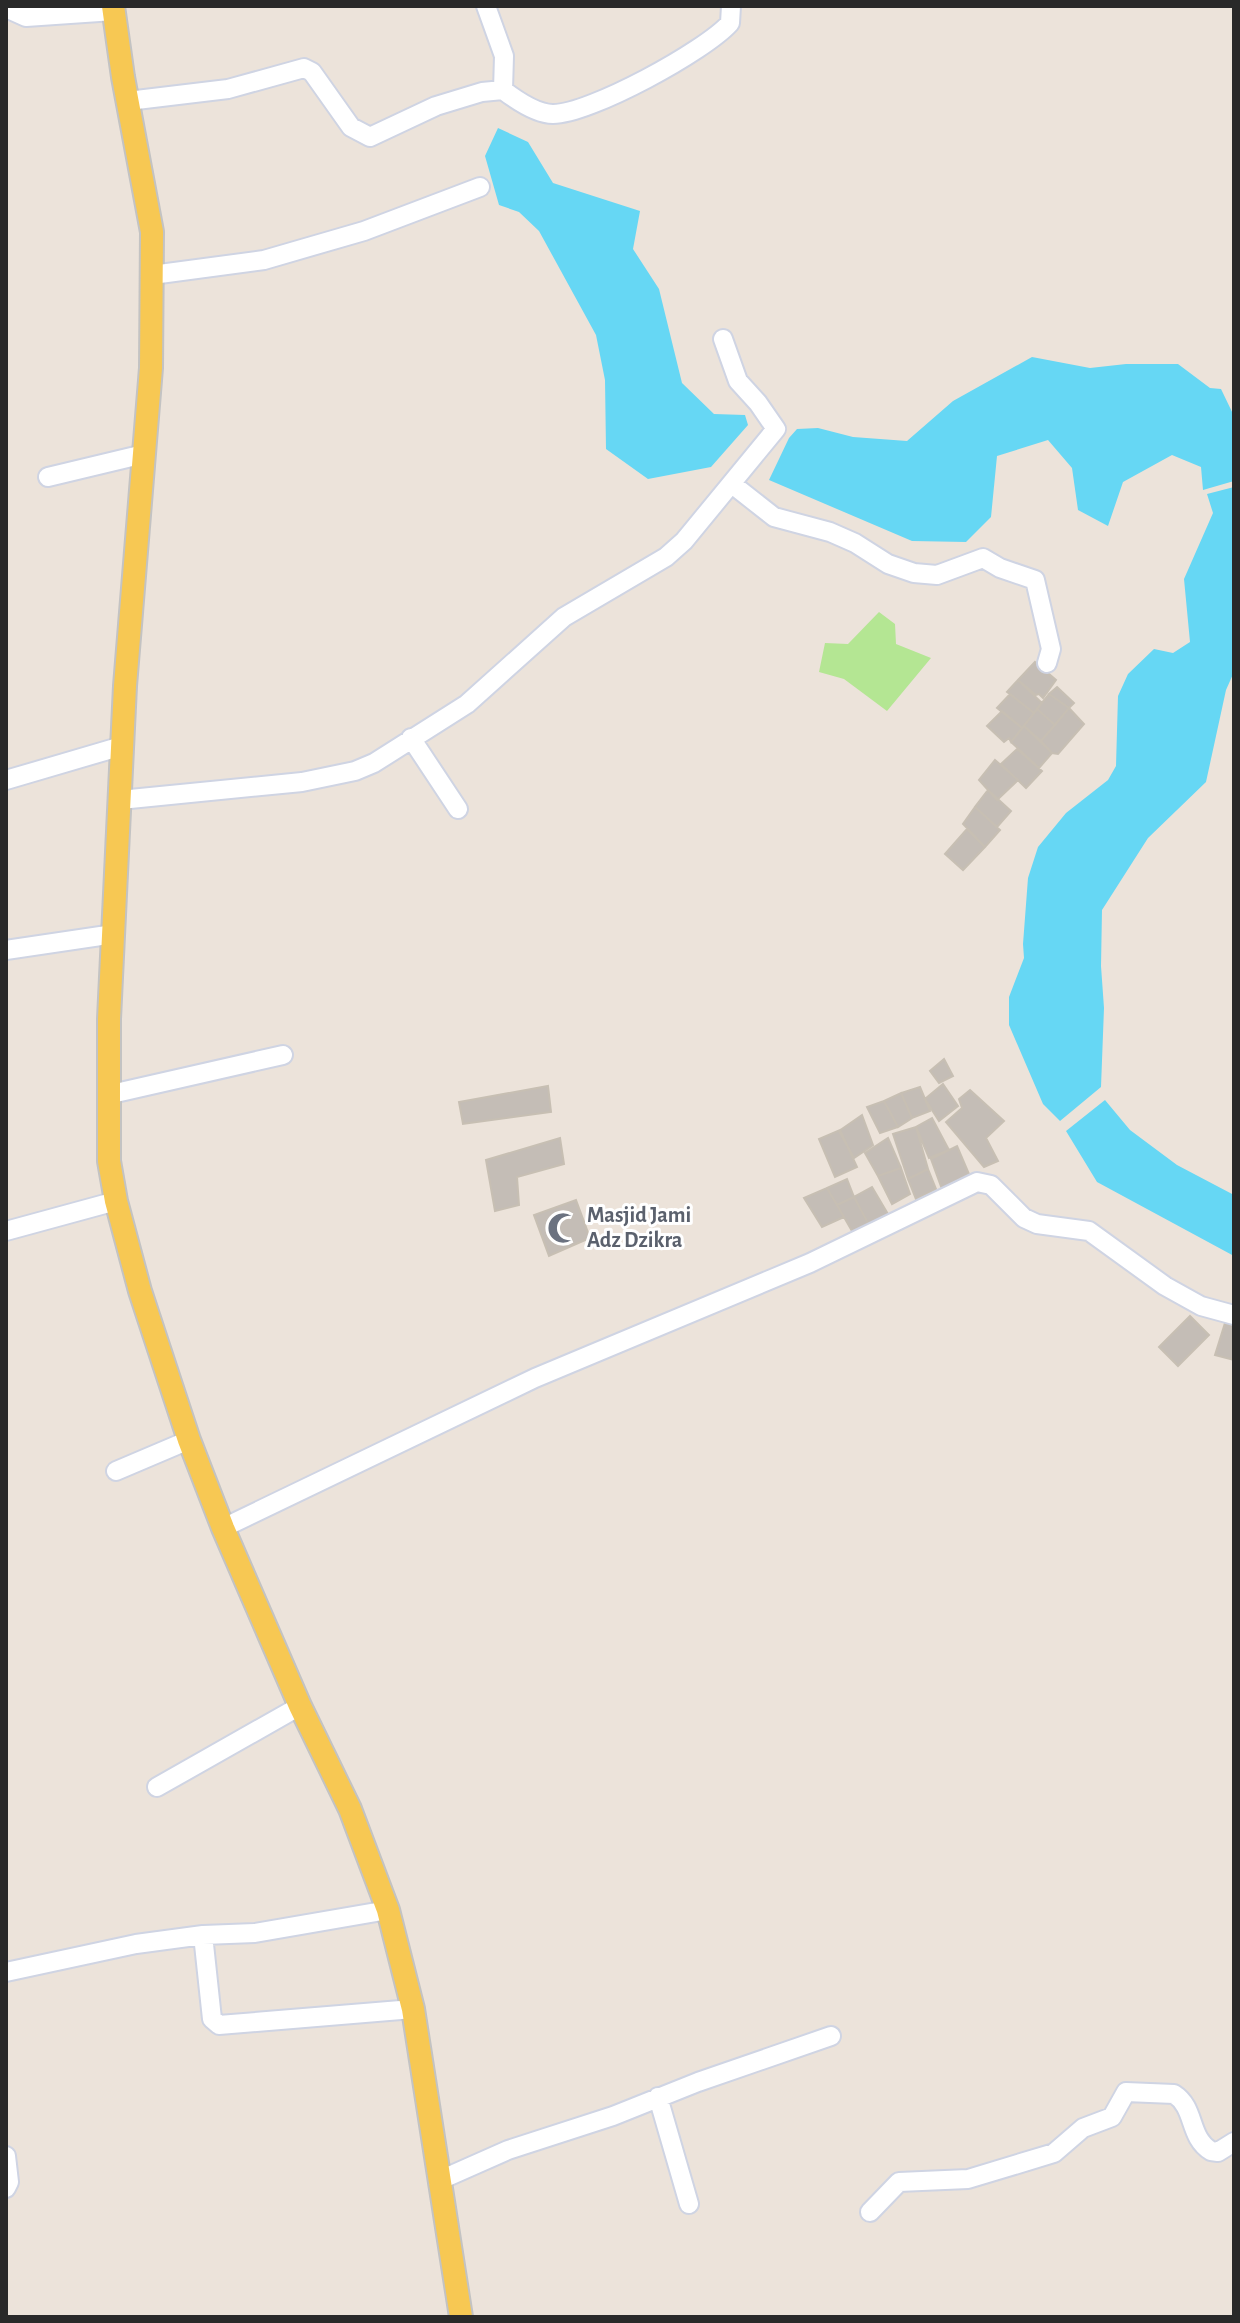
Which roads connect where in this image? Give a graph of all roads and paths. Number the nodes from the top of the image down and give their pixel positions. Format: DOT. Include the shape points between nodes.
graph roads {
  1 [pos="486,6"];
  2 [pos="731,6"];
  3 [pos="6,8"];
  4 [pos="113,9"];
  5 [pos="56,11"];
  6 [pos="503,90"];
  7 [pos="128,101"];
  8 [pos="480,187"];
  9 [pos="152,275"];
  10 [pos="723,339"];
  11 [pos="144,454"];
  12 [pos="48,477"];
  13 [pos="737,478"];
  14 [pos="1047,663"];
  15 [pos="411,738"];
  16 [pos="122,746"];
  17 [pos="6,780"];
  18 [pos="120,800"];
  19 [pos="458,809"];
  20 [pos="114,934"];
  21 [pos="6,950"];
  22 [pos="283,1055"];
  23 [pos="107,1095"];
  24 [pos="116,1201"];
  25 [pos="6,1231"];
  26 [pos="1234,1315"];
  27 [pos="189,1440"];
  28 [pos="116,1471"];
  29 [pos="223,1528"];
  30 [pos="300,1706"];
  31 [pos="157,1787"];
  32 [pos="388,1910"];
  33 [pos="203,1935"];
  34 [pos="6,1972"];
  35 [pos="413,2009"];
  36 [pos="831,2036"];
  37 [pos="658,2097"];
  38 [pos="1234,2142"];
  39 [pos="6,2156"];
  40 [pos="438,2181"];
  41 [pos="6,2188"];
  42 [pos="689,2204"];
  43 [pos="870,2212"];
  44 [pos="461,2317"];
  1 -- 6 [label="street" via="504,56"];
  2 -- 6 [label="street" via="730,23 721,33 667,68 591,106 550,114"];
  3 -- 5 [label="street" via="26,17"];
  4 -- 5 [label="street"];
  4 -- 7 [label="main road"];
  6 -- 7 [label="street" via="436,106 370,137 351,127 304,68 228,89"];
  7 -- 9 [label="main road" via="152,232"];
  8 -- 9 [label="street" via="364,231 264,260"];
  9 -- 11 [label="main road"];
  10 -- 13 [label="street" via="738,381 776,429"];
  11 -- 12 [label="street"];
  11 -- 16 [label="main road"];
  13 -- 14 [label="street" via="774,517 830,532 914,573 937,575 983,558 1035,580 1051,649"];
  13 -- 15 [label="street" via="666,557 564,617 467,704"];
  15 -- 18 [label="street" via="374,763 338,775"];
  15 -- 19 [label="street"];
  16 -- 17 [label="street"];
  16 -- 18 [label="main road"];
  18 -- 20 [label="main road"];
  20 -- 21 [label="street"];
  20 -- 23 [label="main road"];
  22 -- 23 [label="street"];
  23 -- 24 [label="main road"];
  24 -- 25 [label="street"];
  24 -- 27 [label="main road"];
  26 -- 29 [label="street" via="1201,1306 1165,1286 1089,1231 1029,1221 991,1185 977,1182 810,1263 535,1378"];
  27 -- 28 [label="street"];
  27 -- 29 [label="main road"];
  29 -- 30 [label="main road"];
  30 -- 31 [label="street"];
  30 -- 32 [label="main road" via="350,1809"];
  32 -- 33 [label="street" via="255,1933"];
  32 -- 35 [label="main road"];
  33 -- 34 [label="street"];
  33 -- 35 [label="street" via="212,2019 219,2025"];
  35 -- 40 [label="main road"];
  36 -- 37 [label="street"];
  37 -- 40 [label="street"];
  37 -- 42 [label="street"];
  38 -- 43 [label="street" via="1211,2151 1195,2135 1179,2097 1130,2090 1112,2117 1083,2128 1054,2153 960,2181 899,2182"];
  39 -- 41 [label="street"];
  40 -- 44 [label="main road"];
}
